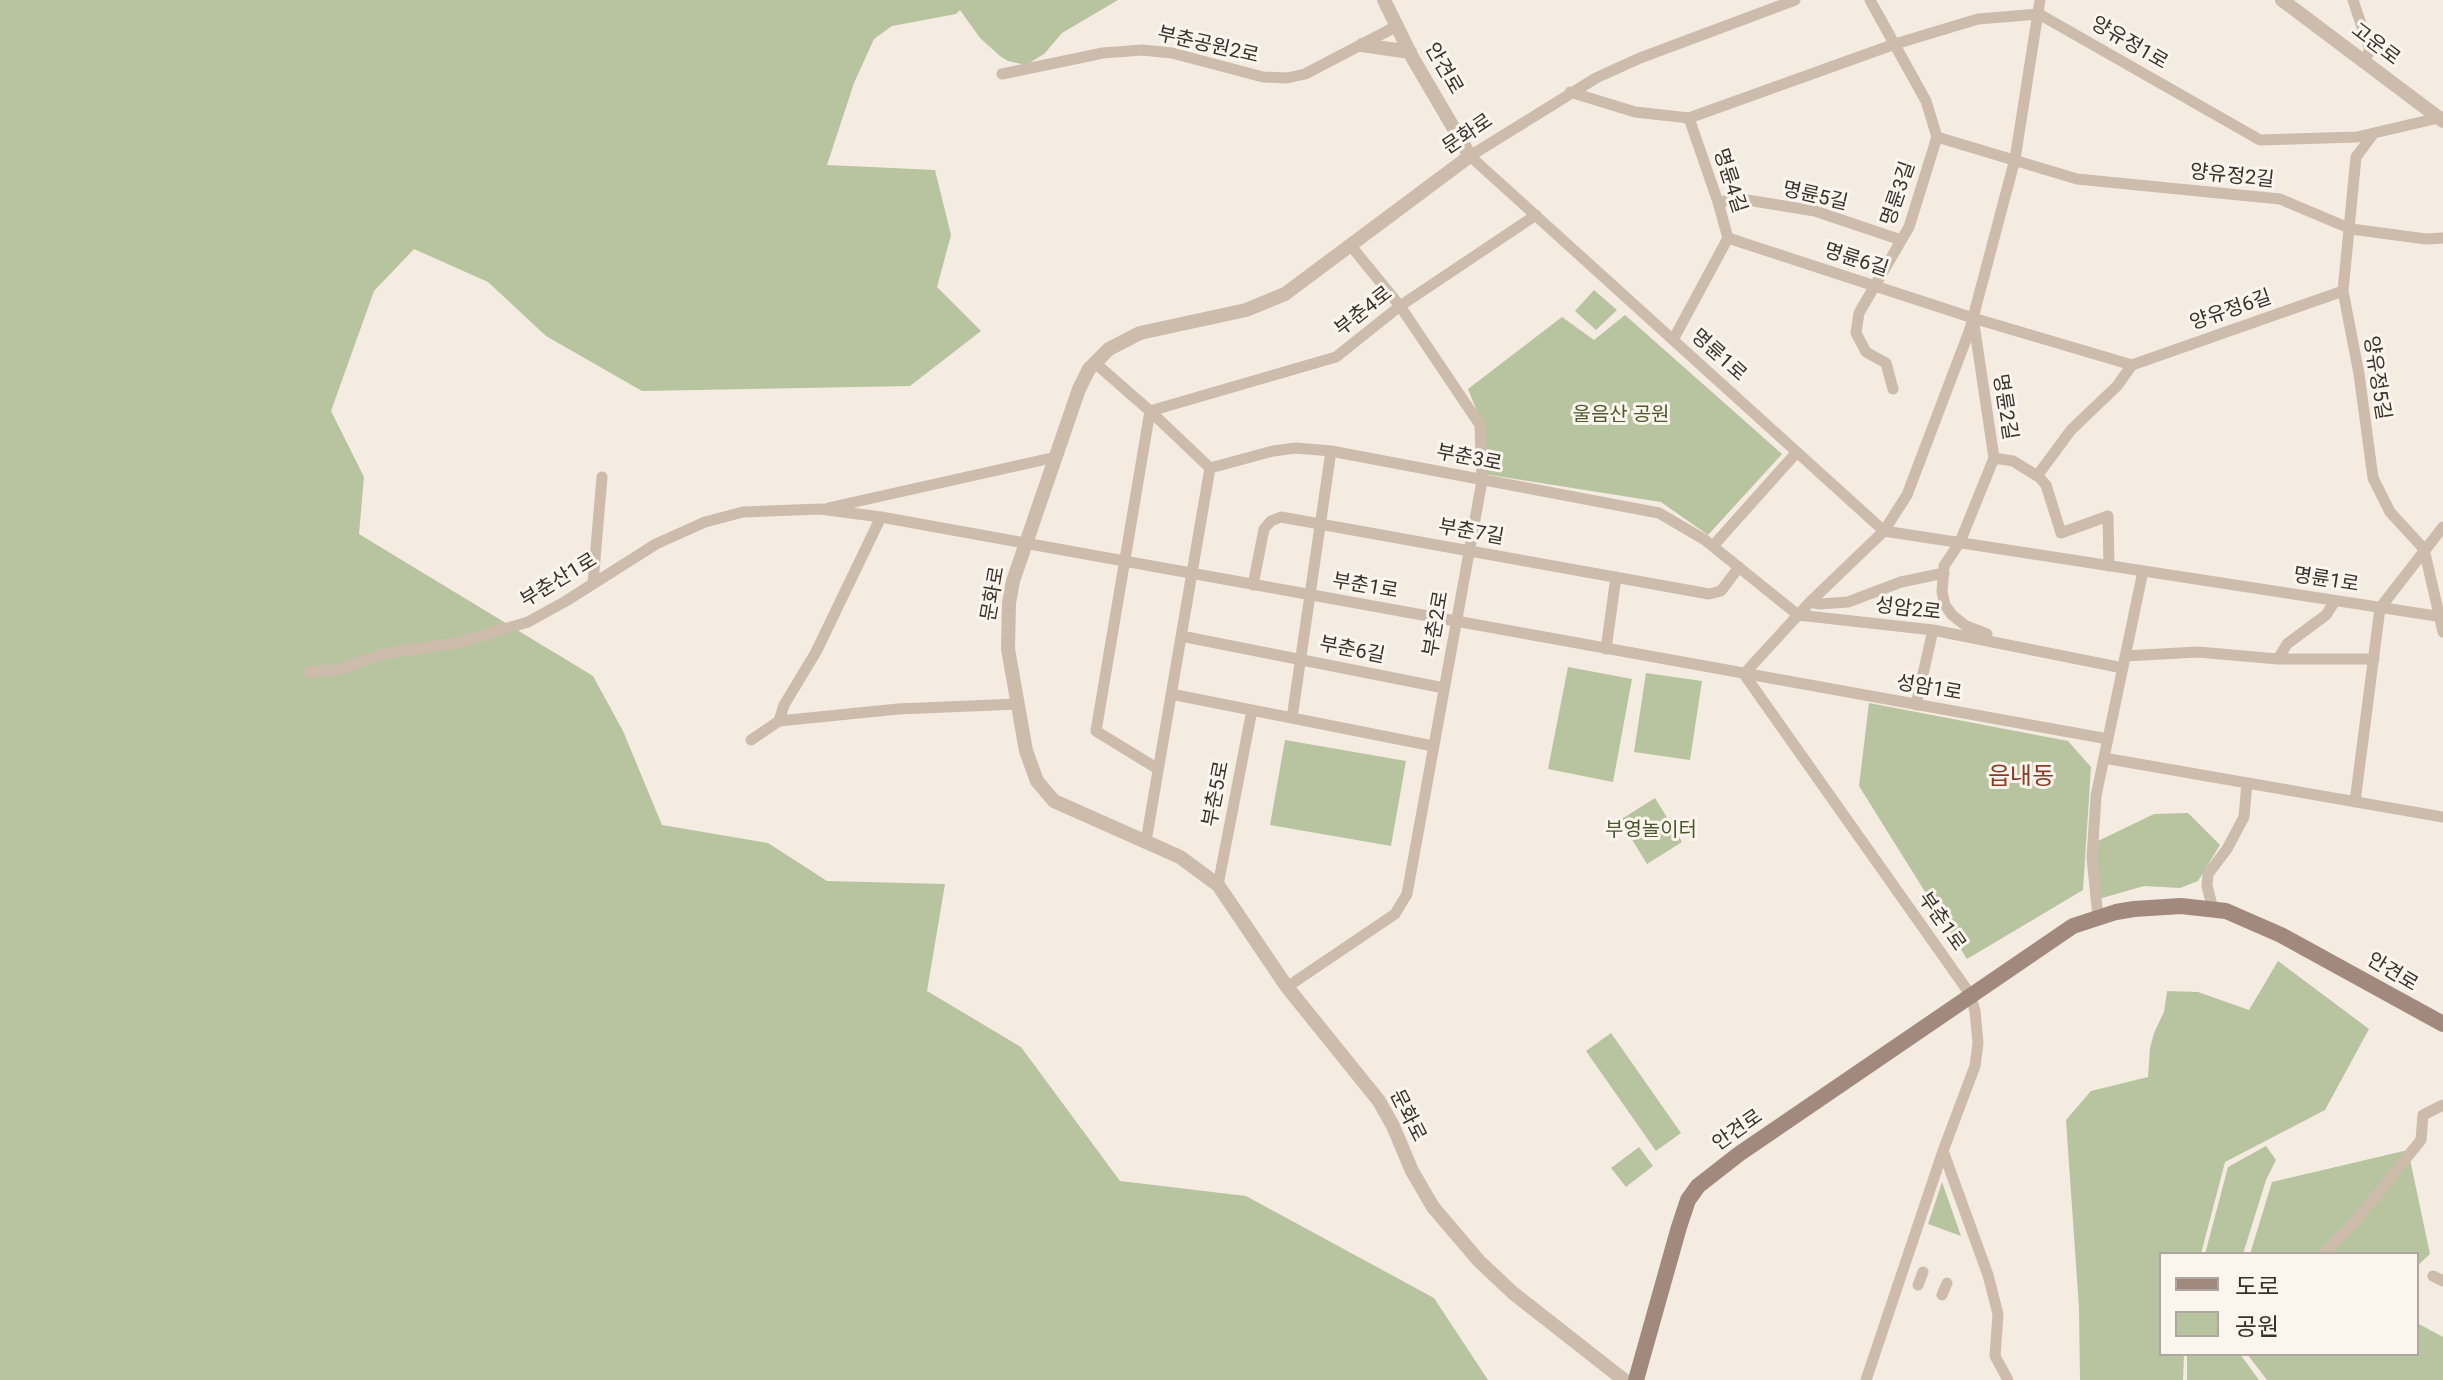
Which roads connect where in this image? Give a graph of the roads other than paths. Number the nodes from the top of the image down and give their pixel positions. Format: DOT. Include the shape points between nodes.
graph roads {
  1 [pos="1384,0"];
  2 [pos="1795,0"];
  3 [pos="1870,0"];
  4 [pos="2040,0"];
  5 [pos="2282,0"];
  6 [pos="2353,0"];
  7 [pos="2039,14"];
  8 [pos="1397,26"];
  9 [pos="1895,44"];
  10 [pos="1362,45"];
  11 [pos="1410,52"];
  12 [pos="2366,56"];
  13 [pos="1002,74"];
  14 [pos="1570,92"];
  15 [pos="1689,118"];
  16 [pos="2442,119"];
  17 [pos="2374,133"];
  18 [pos="1937,137"];
  19 [pos="1470,156"];
  20 [pos="2015,159"];
  21 [pos="1718,202"];
  22 [pos="1536,215"];
  23 [pos="2351,229"];
  24 [pos="1728,238"];
  25 [pos="2443,238"];
  26 [pos="1901,240"];
  27 [pos="1351,246"];
  28 [pos="1876,286"];
  29 [pos="2343,291"];
  30 [pos="1400,306"];
  31 [pos="1973,318"];
  32 [pos="1673,340"];
  33 [pos="1094,362"];
  34 [pos="2132,365"];
  35 [pos="1893,389"];
  36 [pos="1150,411"];
  37 [pos="1331,451"];
  38 [pos="1797,452"];
  39 [pos="1056,457"];
  40 [pos="1994,458"];
  41 [pos="1210,468"];
  42 [pos="2037,476"];
  43 [pos="602,477"];
  44 [pos="1482,481"];
  45 [pos="820,509"];
  46 [pos="881,517"];
  47 [pos="1320,524"];
  48 [pos="2443,527"];
  49 [pos="1884,531"];
  50 [pos="1960,542"];
  51 [pos="1026,543"];
  52 [pos="1713,546"];
  53 [pos="2424,549"];
  54 [pos="1469,551"];
  55 [pos="1125,561"];
  56 [pos="2109,566"];
  57 [pos="1739,567"];
  58 [pos="2143,571"];
  59 [pos="1944,573"];
  60 [pos="1192,574"];
  61 [pos="1616,577"];
  62 [pos="593,583"];
  63 [pos="1253,585"];
  64 [pos="1310,595"];
  65 [pos="2335,601"];
  66 [pos="1810,602"];
  67 [pos="2380,608"];
  68 [pos="1798,615"];
  69 [pos="2441,617"];
  70 [pos="1456,622"];
  71 [pos="1933,630"];
  72 [pos="2443,632"];
  73 [pos="1181,636"];
  74 [pos="2013,644"];
  75 [pos="1606,649"];
  76 [pos="2278,659"];
  77 [pos="2374,659"];
  78 [pos="1300,660"];
  79 [pos="2124,662"];
  80 [pos="309,672"];
  81 [pos="1744,674"];
  82 [pos="1444,688"];
  83 [pos="1171,694"];
  84 [pos="1018,704"];
  85 [pos="1916,705"];
  86 [pos="1252,710"];
  87 [pos="1292,718"];
  88 [pos="779,721"];
  89 [pos="2108,739"];
  90 [pos="751,740"];
  91 [pos="1433,746"];
  92 [pos="2104,758"];
  93 [pos="1158,769"];
  94 [pos="2247,783"];
  95 [pos="2355,802"];
  96 [pos="2443,817"];
  97 [pos="1146,841"];
  98 [pos="1218,885"];
  99 [pos="2213,909"];
  100 [pos="2098,917"];
  101 [pos="1287,987"];
  102 [pos="1970,994"];
  103 [pos="2443,1024"];
  104 [pos="2443,1105"];
  105 [pos="1943,1151"];
  106 [pos="2325,1252"];
  107 [pos="1923,1272"];
  108 [pos="1947,1283"];
  109 [pos="1918,1285"];
  110 [pos="1942,1295"];
  111 [pos="1624,1380"];
  112 [pos="1636,1380"];
  113 [pos="1866,1380"];
  114 [pos="2008,1380"];
  1 -- 8 [label="street, 안견로"];
  2 -- 14 [label="street, 문화로" via="1640,58"];
  3 -- 9 [label="street"];
  4 -- 7 [label="street, 명륜2길"];
  5 -- 12 [label="street, 고운로"];
  6 -- 12 [label="street"];
  7 -- 9 [label="street" via="1978,19"];
  7 -- 17 [label="street, 양유정1로" via="2260,140"];
  7 -- 20 [label="street, 명륜2길"];
  8 -- 10 [label="street, 부춘공원2로"];
  8 -- 11 [label="street, 안견로"];
  9 -- 15 [label="street"];
  9 -- 18 [label="street" via="1926,101"];
  10 -- 11 [label="street"];
  10 -- 13 [label="street, 부춘공원2로" via="1287,78 1142,50"];
  11 -- 19 [label="street, 안견로"];
  12 -- 16 [label="street, 고운로"];
  14 -- 15 [label="street" via="1635,112"];
  14 -- 19 [label="street, 문화로"];
  15 -- 21 [label="street, 명륜4길"];
  16 -- 17 [label="street, 양유정1로"];
  17 -- 23 [label="street, 양유정5길" via="2356,157"];
  18 -- 20 [label="street"];
  18 -- 26 [label="street, 명륜3길"];
  19 -- 22 [label="street, 명륜1로"];
  19 -- 27 [label="street, 문화로"];
  20 -- 23 [label="street, 양유정2길" via="2077,179 2280,199"];
  20 -- 31 [label="street, 명륜2길"];
  21 -- 24 [label="street, 명륜4길"];
  21 -- 26 [label="street, 명륜5길" via="1741,199 1815,211"];
  22 -- 30 [label="street, 부춘4로"];
  22 -- 32 [label="street, 명륜1로"];
  23 -- 25 [label="street, 양유정2길"];
  23 -- 29 [label="street, 양유정5길"];
  24 -- 28 [label="street, 명륜6길"];
  24 -- 32 [label="street, 명륜4길"];
  26 -- 28 [label="street, 명륜3길"];
  27 -- 30 [label="street, 부춘2로"];
  27 -- 33 [label="street, 문화로" via="1275,299 1140,333"];
  28 -- 31 [label="street, 명륜6길"];
  28 -- 35 [label="street, 명륜3길" via="1859,313 1856,333 1866,352 1886,363"];
  29 -- 34 [label="street, 양유정6길"];
  29 -- 53 [label="street, 양유정5길" via="2373,478 2390,512"];
  30 -- 36 [label="street, 부춘4로" via="1336,357"];
  30 -- 44 [label="street, 부춘2로" via="1480,425"];
  31 -- 34 [label="street"];
  31 -- 40 [label="street, 명륜2길"];
  31 -- 49 [label="street, 명륜2길" via="1907,495"];
  32 -- 38 [label="street, 명륜1로"];
  33 -- 36 [label="street"];
  33 -- 39 [label="street, 문화로"];
  34 -- 42 [label="street" via="2071,430"];
  36 -- 41 [label="street"];
  36 -- 55 [label="street"];
  37 -- 41 [label="street, 부춘3로" via="1285,448"];
  37 -- 44 [label="street, 부춘3로"];
  37 -- 47 [label="street"];
  38 -- 49 [label="street, 명륜1로"];
  38 -- 52 [label="street"];
  39 -- 45 [label="street, 부춘산1로"];
  39 -- 51 [label="street, 문화로"];
  40 -- 42 [label="street" via="2013,461"];
  40 -- 50 [label="street, 명륜2길"];
  41 -- 60 [label="street"];
  42 -- 56 [label="street" via="2046,485 2061,533 2108,516"];
  43 -- 62 [label="street"];
  44 -- 52 [label="street, 부춘3로" via="1659,513"];
  44 -- 54 [label="street, 부춘2로"];
  45 -- 46 [label="street, 부춘산1로"];
  45 -- 62 [label="street, 부춘산1로" via="743,512 705,522 672,535"];
  46 -- 51 [label="street, 부춘산1로"];
  46 -- 88 [label="street"];
  47 -- 54 [label="street, 부춘7길"];
  47 -- 63 [label="street, 부춘7길" via="1281,517 1271,521 1263,533"];
  47 -- 64 [label="street"];
  48 -- 53 [label="street"];
  49 -- 50 [label="street, 명륜1로"];
  49 -- 66 [label="street"];
  50 -- 56 [label="street, 명륜1로"];
  50 -- 59 [label="street"];
  51 -- 55 [label="street, 부춘1로"];
  51 -- 84 [label="street, 문화로" via="1007,620"];
  52 -- 57 [label="street, 부춘3로"];
  53 -- 67 [label="street"];
  53 -- 69 [label="street, 양유정5길"];
  54 -- 61 [label="street, 부춘7길"];
  54 -- 70 [label="street, 부춘2로"];
  55 -- 60 [label="street, 부춘1로"];
  55 -- 93 [label="street" via="1096,732"];
  56 -- 58 [label="street, 명륜1로"];
  57 -- 61 [label="street, 부춘7길" via="1715,594"];
  57 -- 68 [label="street, 부춘3로"];
  58 -- 65 [label="street, 명륜1로"];
  58 -- 79 [label="street"];
  59 -- 66 [label="street" via="1848,602"];
  59 -- 74 [label="street, 성암2로" via="1942,592 1952,615"];
  60 -- 63 [label="street, 부춘1로"];
  60 -- 73 [label="street"];
  61 -- 75 [label="street"];
  62 -- 80 [label="street, 부춘산1로" via="528,622 457,643"];
  63 -- 64 [label="street, 부춘1로"];
  64 -- 70 [label="street, 부춘1로"];
  64 -- 78 [label="street, 부춘6길"];
  65 -- 67 [label="street, 명륜1로"];
  65 -- 76 [label="street" via="2326,615 2287,644"];
  66 -- 68 [label="street"];
  67 -- 69 [label="street, 명륜1로"];
  67 -- 77 [label="street"];
  68 -- 71 [label="street, 성암2로"];
  68 -- 81 [label="street"];
  69 -- 72 [label="street"];
  70 -- 75 [label="street, 부춘1로"];
  70 -- 82 [label="street, 부춘2로"];
  71 -- 74 [label="street, 성암2로"];
  71 -- 85 [label="street"];
  73 -- 78 [label="street, 부춘6길"];
  73 -- 83 [label="street"];
  74 -- 79 [label="street, 성암2로"];
  75 -- 81 [label="street, 부춘1로"];
  76 -- 77 [label="street, 성암2로"];
  76 -- 79 [label="street, 성암2로" via="2198,652"];
  77 -- 95 [label="street"];
  78 -- 82 [label="street, 부춘6길"];
  78 -- 87 [label="street"];
  79 -- 89 [label="street"];
  81 -- 85 [label="street, 성암1로"];
  81 -- 102 [label="street, 부춘1로"];
  82 -- 91 [label="street, 부춘2로"];
  83 -- 86 [label="street"];
  83 -- 93 [label="street"];
  84 -- 88 [label="street"];
  84 -- 97 [label="street, 문화로" via="1029,763 1047,794"];
  85 -- 89 [label="street, 성암1로"];
  86 -- 87 [label="street"];
  86 -- 98 [label="street, 부춘5로"];
  87 -- 91 [label="street"];
  88 -- 90 [label="street"];
  89 -- 92 [label="street"];
  91 -- 101 [label="street, 부춘2로" via="1403,904"];
  92 -- 94 [label="street"];
  92 -- 100 [label="street" via="2092,858"];
  93 -- 97 [label="street"];
  94 -- 95 [label="street"];
  94 -- 99 [label="street" via="2244,817 2208,874"];
  95 -- 96 [label="street"];
  97 -- 98 [label="street, 문화로" via="1192,864"];
  98 -- 101 [label="street, 문화로"];
  99 -- 100 [label="main road, 안견로" via="2152,907"];
  99 -- 103 [label="main road, 안견로" via="2249,919"];
  100 -- 102 [label="main road, 안견로" via="2060,934"];
  101 -- 111 [label="street, 문화로" via="1379,1101 1418,1184 1479,1261"];
  102 -- 105 [label="street" via="1977,1060"];
  102 -- 112 [label="main road, 안견로" via="1698,1186 1679,1227"];
  104 -- 106 [label="street" via="2423,1115 2421,1140"];
  105 -- 113 [label="street"];
  105 -- 114 [label="street" via="1988,1275 1998,1314 1995,1356"];
  107 -- 109 [label="street"];
  108 -- 110 [label="street"];
}
